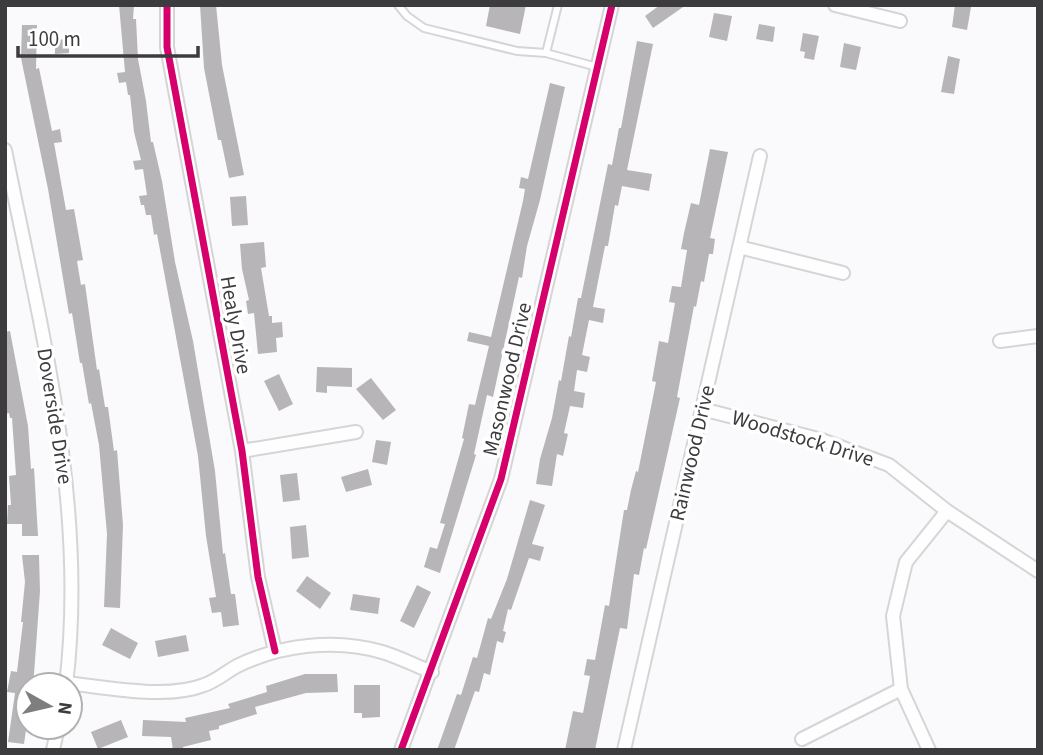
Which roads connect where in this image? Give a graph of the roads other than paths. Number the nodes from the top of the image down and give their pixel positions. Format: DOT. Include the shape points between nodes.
graph roads {
  1 [pos="167,5"];
  2 [pos="398,5"];
  3 [pos="558,5"];
  4 [pos="612,5"];
  5 [pos="835,5"];
  6 [pos="900,21"];
  7 [pos="546,53"];
  8 [pos="597,67"];
  9 [pos="5,150"];
  10 [pos="760,156"];
  11 [pos="739,247"];
  12 [pos="843,273"];
  13 [pos="1038,336"];
  14 [pos="1000,341"];
  15 [pos="702,410"];
  16 [pos="356,432"];
  17 [pos="242,451"];
  18 [pos="947,512"];
  19 [pos="1038,571"];
  20 [pos="275,651"];
  21 [pos="67,671"];
  22 [pos="432,672"];
  23 [pos="84,686"];
  24 [pos="901,689"];
  25 [pos="802,739"];
  26 [pos="401,750"];
  27 [pos="624,750"];
  28 [pos="929,750"];
  1 -- 17 [label="street, Healy Drive" via="167,47"];
  2 -- 7 [label="lane" via="424,28 517,51"];
  3 -- 7 [label="lane"];
  4 -- 8 [label="street, Masonwood Drive"];
  5 -- 6 [label="street"];
  7 -- 8 [label="lane"];
  8 -- 22 [label="street, Masonwood Drive" via="501,479"];
  9 -- 21 [label="street, Doverside Drive" via="59,424 72,593"];
  10 -- 11 [label="street, Rainwood Drive"];
  11 -- 12 [label="street"];
  11 -- 15 [label="street, Rainwood Drive"];
  13 -- 14 [label="street"];
  15 -- 18 [label="street, Woodstock Drive" via="822,440 889,465"];
  15 -- 27 [label="street, Rainwood Drive"];
  16 -- 17 [label="street"];
  17 -- 20 [label="street, Healy Drive" via="258,577"];
  18 -- 19 [label="street, Woodstock Drive"];
  18 -- 24 [label="street" via="906,562 893,617"];
  20 -- 22 [label="street" via="336,644 382,652"];
  20 -- 23 [label="street" via="204,685 174,691"];
  22 -- 26 [label="street, Masonwood Drive"];
  24 -- 25 [label="street"];
  24 -- 28 [label="street"];
}
